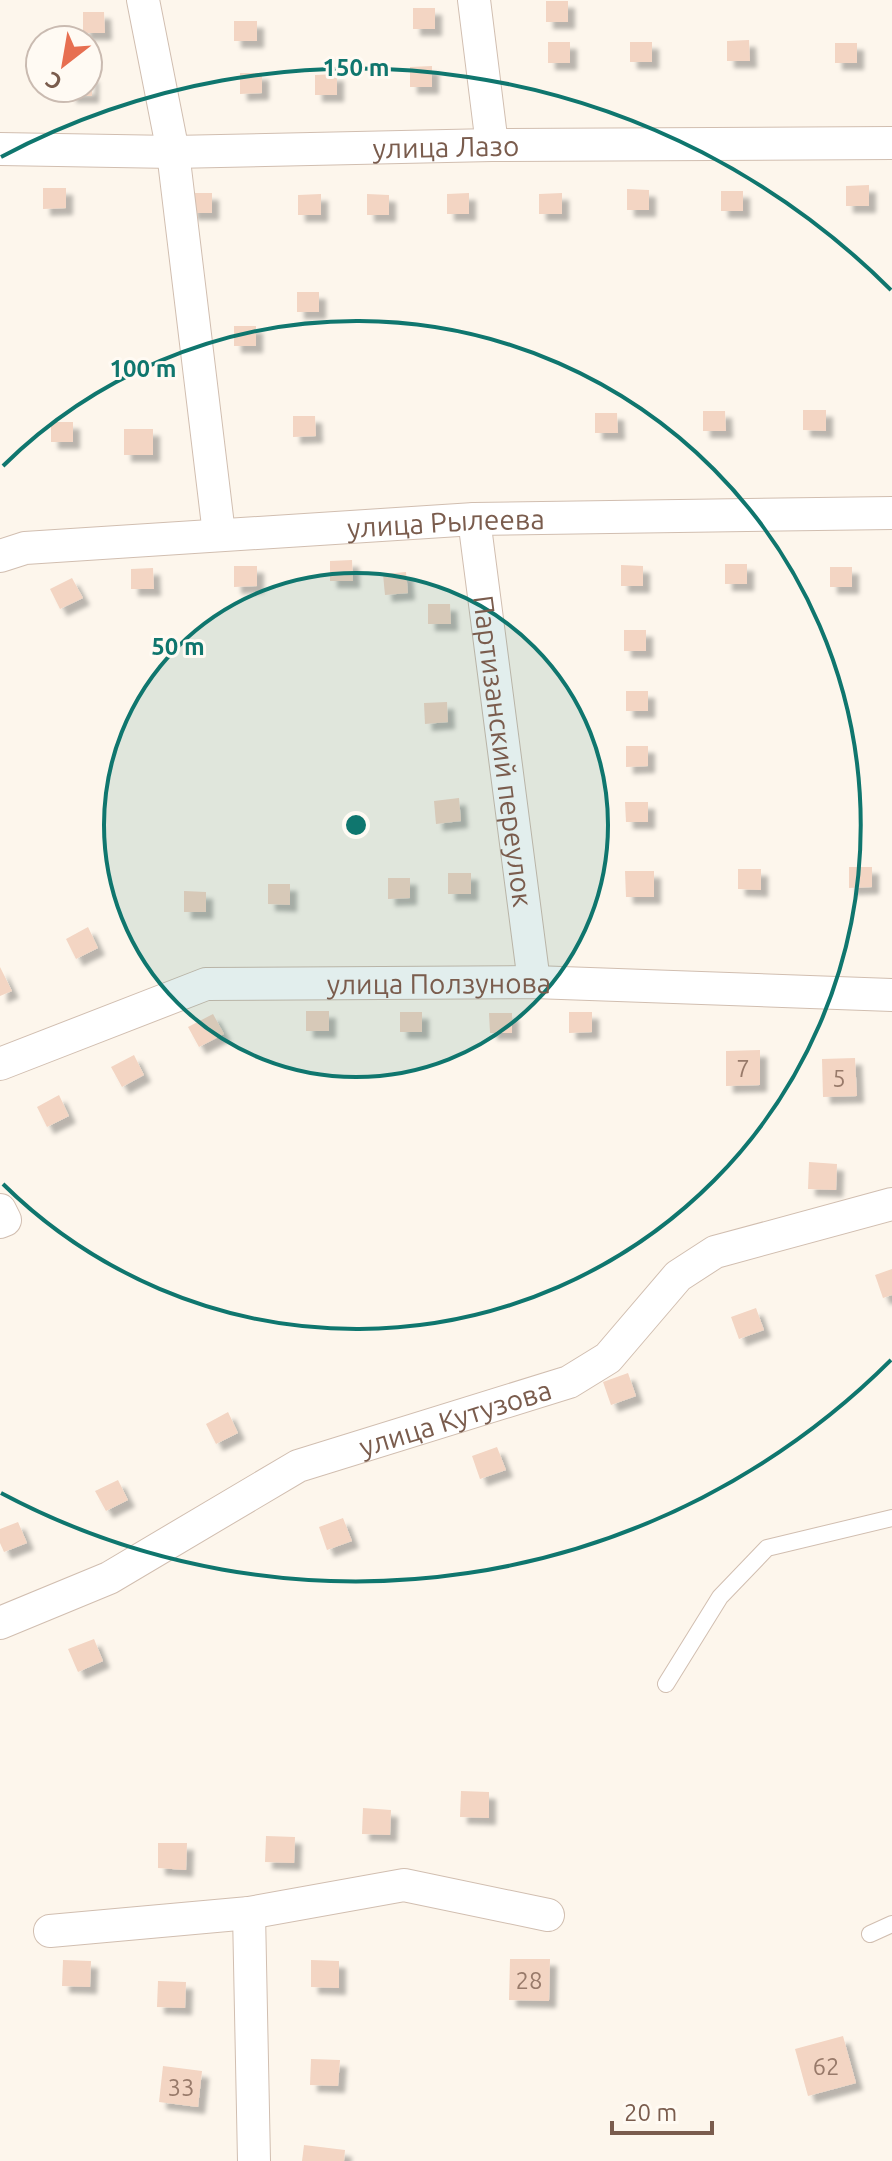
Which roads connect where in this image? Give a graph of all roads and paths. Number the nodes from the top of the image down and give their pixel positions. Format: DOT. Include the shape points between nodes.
graph roads {
  1 [pos="143,0"];
  2 [pos="474,0"];
  3 [pos="892,143"];
  4 [pos="492,145"];
  5 [pos="0,149"];
  6 [pos="173,152"];
  7 [pos="892,513"];
  8 [pos="474,519"];
  9 [pos="219,534"];
  10 [pos="0,556"];
  11 [pos="534,982"];
  12 [pos="892,995"];
  13 [pos="0,1064"];
  14 [pos="892,1204"];
  15 [pos="0,1210"];
  16 [pos="0,1222"];
  17 [pos="892,1518"];
  18 [pos="0,1623"];
  19 [pos="666,1684"];
  20 [pos="249,1913"];
  21 [pos="548,1915"];
  22 [pos="892,1924"];
  23 [pos="50,1931"];
  24 [pos="870,1934"];
  25 [pos="254,2161"];
  1 -- 6 [label="street"];
  2 -- 4 [label="street"];
  3 -- 4 [label="street, улица Лазо"];
  4 -- 6 [label="street, улица Лазо"];
  5 -- 6 [label="street, улица Лазо"];
  6 -- 9 [label="street"];
  7 -- 8 [label="street, улица Рылеева"];
  8 -- 9 [label="street, улица Рылеева"];
  8 -- 11 [label="street, Партизанский переулок"];
  9 -- 10 [label="street, улица Рылеева" via="25,548"];
  11 -- 12 [label="street, улица Ползунова"];
  11 -- 13 [label="street, улица Ползунова" via="206,984"];
  14 -- 18 [label="street, улица Кутузова" via="715,1252 678,1276 608,1358 569,1382 298,1466 109,1578"];
  15 -- 16 [label="street" via="5,1220"];
  17 -- 19 [label="lane" via="767,1548 720,1597"];
  20 -- 21 [label="street" via="404,1885"];
  20 -- 23 [label="street"];
  20 -- 25 [label="street"];
  22 -- 24 [label="lane"];
}
